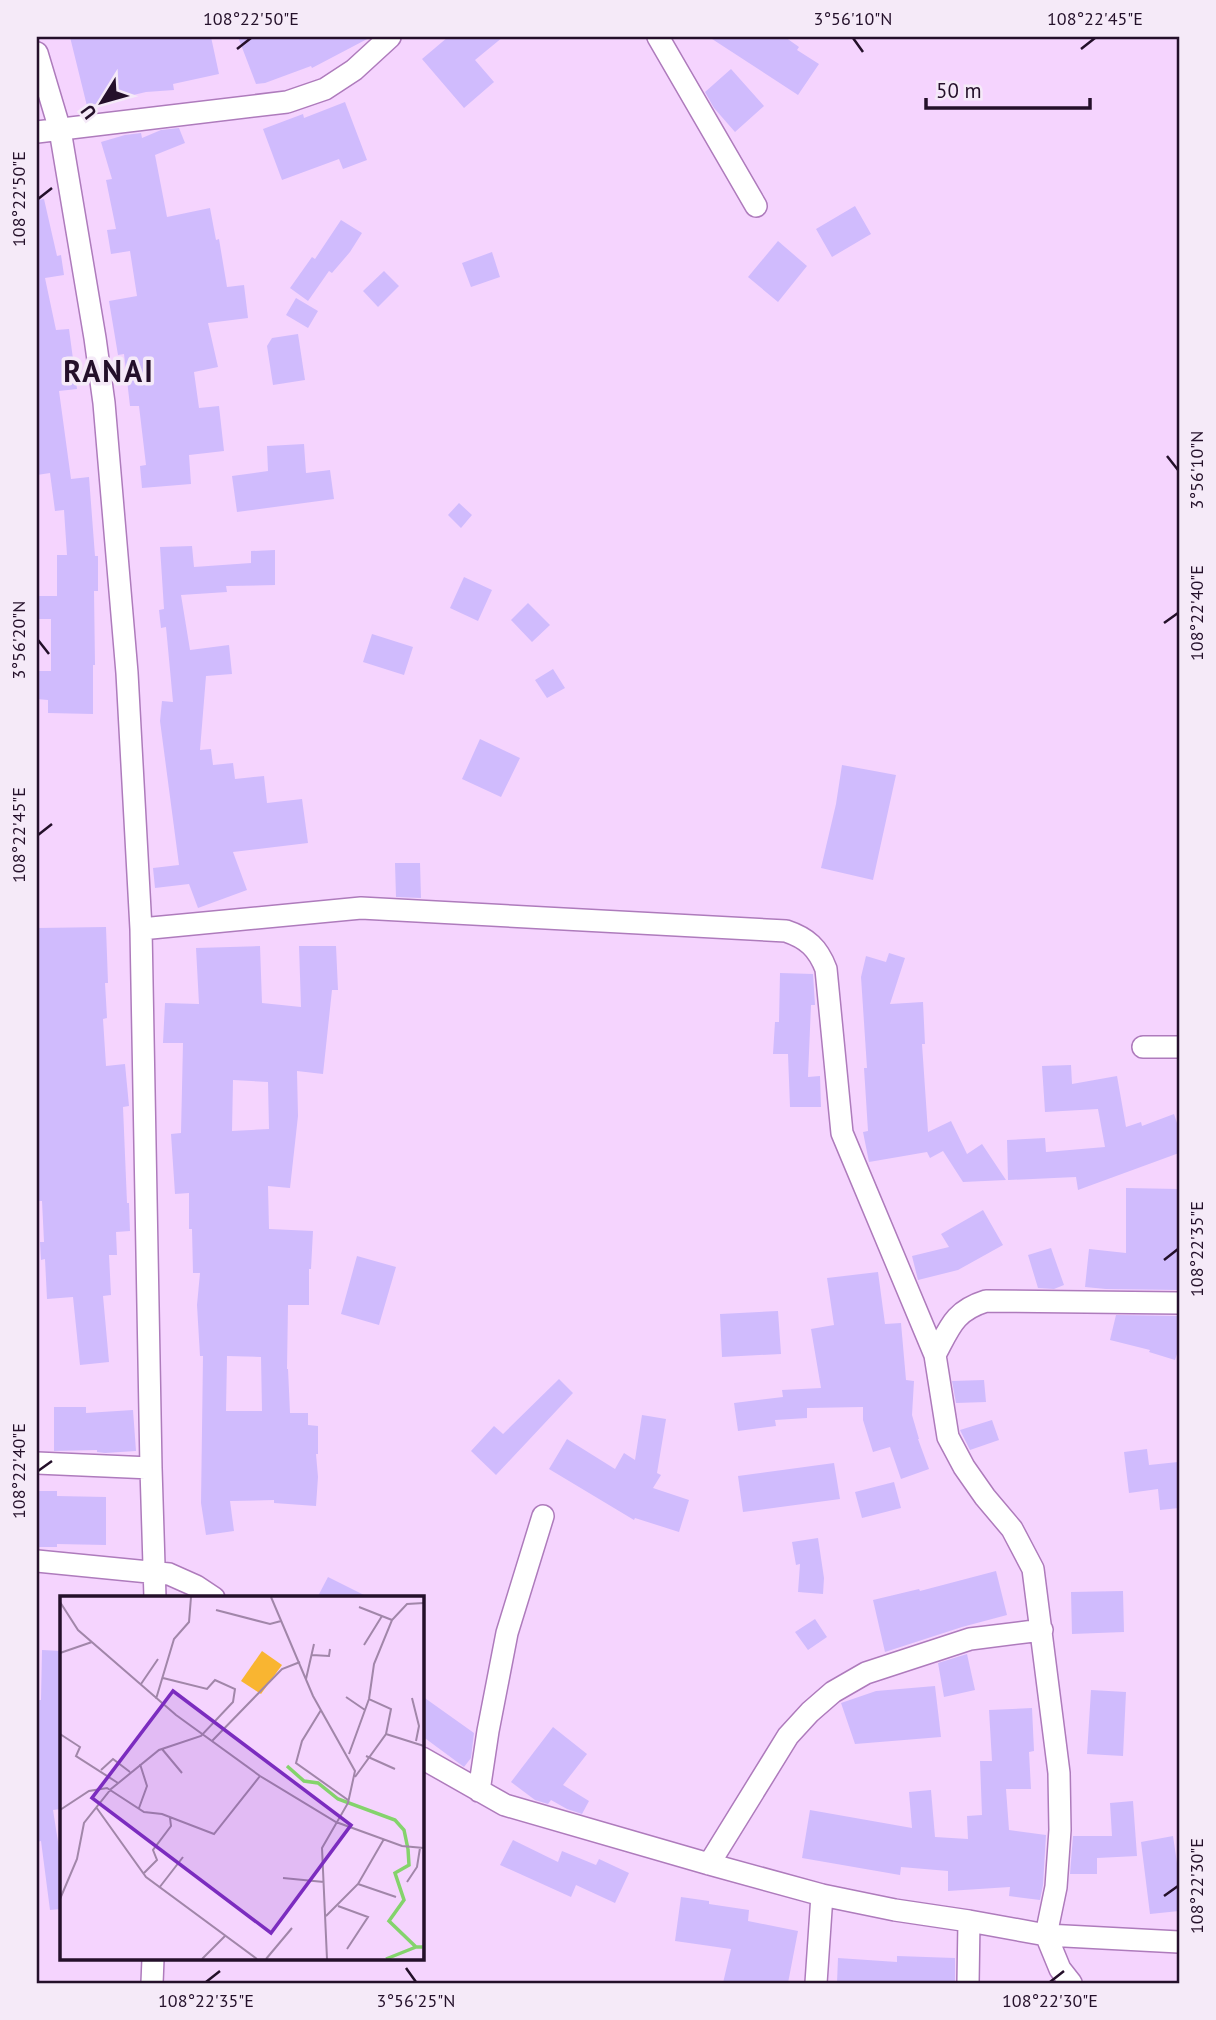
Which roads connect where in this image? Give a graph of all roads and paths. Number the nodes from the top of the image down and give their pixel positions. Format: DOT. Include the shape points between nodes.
graph roads {
  1 [pos="390,37"];
  2 [pos="658,37"];
  3 [pos="37,54"];
  4 [pos="60,130"];
  5 [pos="37,132"];
  6 [pos="755,205"];
  7 [pos="141,929"];
  8 [pos="1143,1047"];
  9 [pos="1179,1047"];
  10 [pos="1179,1303"];
  11 [pos="935,1355"];
  12 [pos="37,1463"];
  13 [pos="150,1468"];
  14 [pos="543,1516"];
  15 [pos="37,1561"];
  16 [pos="155,1573"];
  17 [pos="155,1596"];
  18 [pos="212,1596"];
  19 [pos="1042,1630"];
  20 [pos="424,1759"];
  21 [pos="479,1791"];
  22 [pos="709,1864"];
  23 [pos="822,1895"];
  24 [pos="969,1921"];
  25 [pos="1046,1935"];
  26 [pos="1179,1942"];
  27 [pos="153,1960"];
  28 [pos="152,1983"];
  29 [pos="816,1983"];
  30 [pos="968,1983"];
  31 [pos="1071,1983"];
  1 -- 4 [label="street" via="325,89 287,102"];
  2 -- 6 [label="street"];
  3 -- 4 [label="street"];
  4 -- 5 [label="street"];
  4 -- 7 [label="street" via="104,403 127,673"];
  7 -- 11 [label="street" via="361,908 798,935 811,943 826,970 842,1133"];
  7 -- 13 [label="street"];
  8 -- 9 [label="street"];
  10 -- 11 [label="street" via="986,1301 960,1313"];
  11 -- 19 [label="street" via="948,1437 964,1467 1012,1529 1033,1569"];
  12 -- 13 [label="street"];
  13 -- 16 [label="street"];
  14 -- 21 [label="street" via="507,1633"];
  15 -- 16 [label="street"];
  16 -- 17 [label="street"];
  16 -- 18 [label="street" via="169,1574"];
  19 -- 22 [label="street" via="970,1639 866,1673 833,1692 788,1736"];
  19 -- 25 [label="street" via="1059,1773 1060,1830 1056,1887"];
  20 -- 21 [label="street"];
  21 -- 22 [label="street" via="505,1805"];
  22 -- 23 [label="street"];
  23 -- 24 [label="street"];
  23 -- 29 [label="street"];
  24 -- 25 [label="street"];
  24 -- 30 [label="street"];
  25 -- 26 [label="street"];
  25 -- 31 [label="street"];
  27 -- 28 [label="street"];
}
